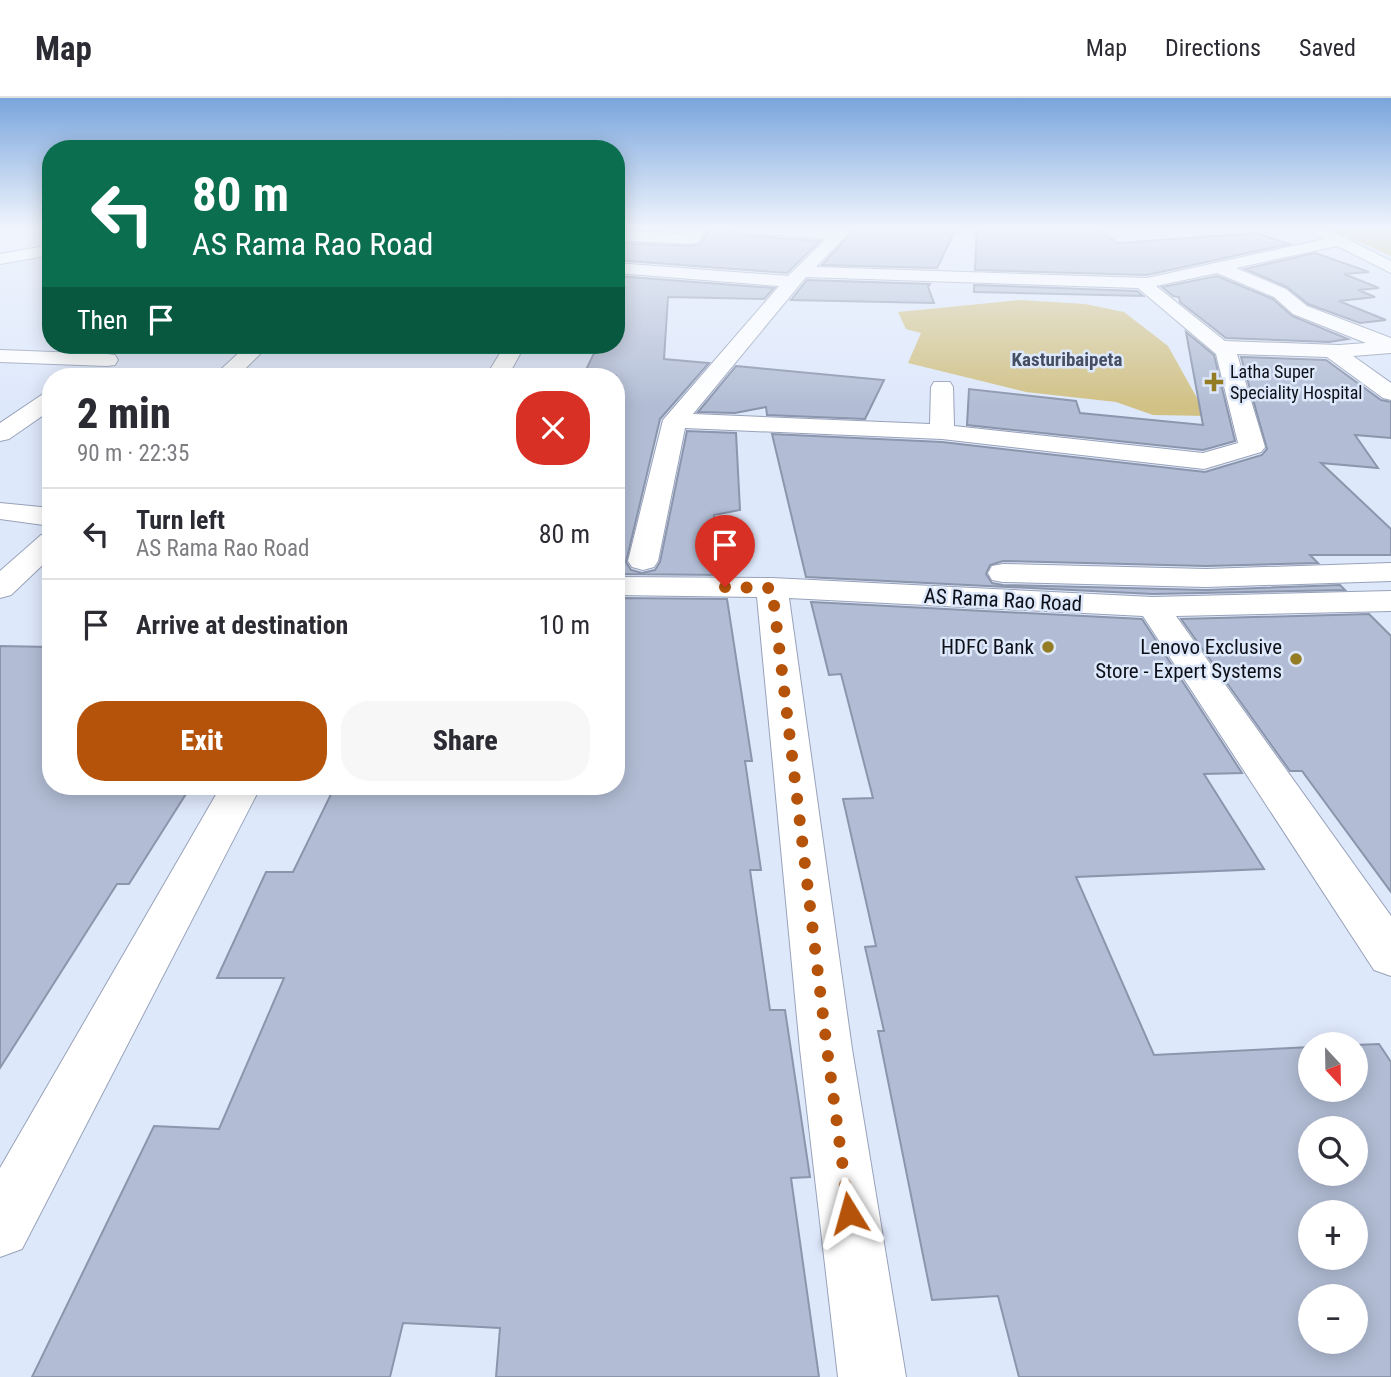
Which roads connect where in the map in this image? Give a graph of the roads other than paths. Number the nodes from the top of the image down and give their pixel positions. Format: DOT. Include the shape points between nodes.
graph roads {
  1 [pos="789,287"];
  2 [pos="1147,287"];
  3 [pos="1265,287"];
  4 [pos="1391,346"];
  5 [pos="1220,347"];
  6 [pos="1339,351"];
  7 [pos="115,354"];
  8 [pos="249,354"];
  9 [pos="0,356"];
  10 [pos="107,360"];
  11 [pos="95,368"];
  12 [pos="234,368"];
  13 [pos="942,387"];
  14 [pos="1391,393"];
  15 [pos="42,405"];
  16 [pos="675,420"];
  17 [pos="942,432"];
  18 [pos="0,434"];
  19 [pos="0,511"];
  20 [pos="42,516"];
  21 [pos="0,532"];
  22 [pos="42,538"];
  23 [pos="42,548"];
  24 [pos="630,561"];
  25 [pos="1391,572"];
  26 [pos="625,586"];
  27 [pos="0,588"];
  28 [pos="772,588"];
  29 [pos="1391,601"];
  30 [pos="1153,607"];
  31 [pos="236,795"];
  32 [pos="1391,955"];
  33 [pos="0,1227"];
  34 [pos="872,1377"];
  1 -- 16 [label="street"];
  2 -- 5 [label="street"];
  3 -- 4 [label="street" via="1300,310"];
  4 -- 6 [label="street"];
  5 -- 6 [label="street"];
  5 -- 17 [label="street" via="1226,352 1252,447 1204,461"];
  6 -- 14 [label="street" via="1336,354 1343,362"];
  7 -- 10 [label="street"];
  8 -- 12 [label="street"];
  9 -- 10 [label="street"];
  10 -- 11 [label="street"];
  13 -- 17 [label="street"];
  15 -- 18 [label="street"];
  16 -- 17 [label="street"];
  16 -- 24 [label="street"];
  19 -- 20 [label="street"];
  21 -- 22 [label="street"];
  23 -- 27 [label="street"];
  24 -- 25 [label="street, AS Rama Rao Road" via="1193,578"];
  26 -- 28 [label="street, AS Rama Rao Road"];
  28 -- 30 [label="street, AS Rama Rao Road"];
  28 -- 34 [label="street"];
  29 -- 30 [label="street, AS Rama Rao Road"];
  30 -- 32 [label="street"];
  31 -- 33 [label="street"];
}
